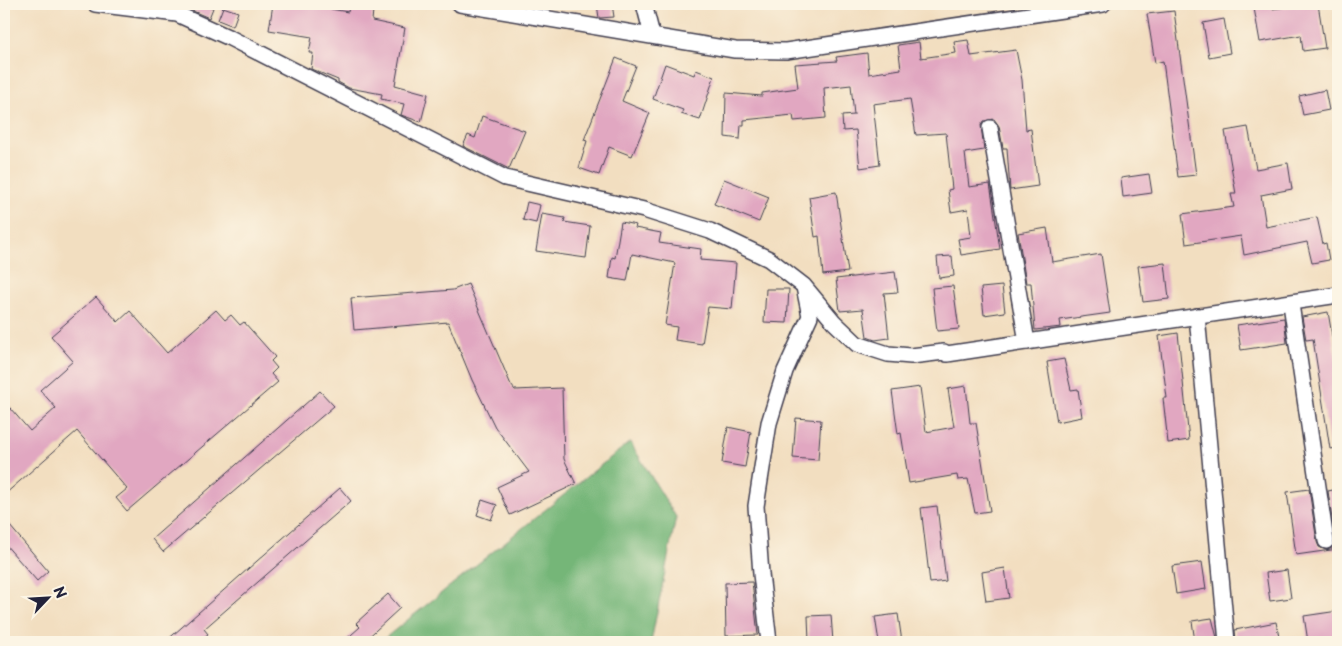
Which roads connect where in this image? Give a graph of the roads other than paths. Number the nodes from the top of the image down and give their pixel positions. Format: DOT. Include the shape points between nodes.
graph roads {
  1 [pos="95,4"];
  2 [pos="460,4"];
  3 [pos="644,4"];
  4 [pos="1103,4"];
  5 [pos="180,9"];
  6 [pos="652,35"];
  7 [pos="990,128"];
  8 [pos="804,286"];
  9 [pos="1338,295"];
  10 [pos="1291,304"];
  11 [pos="1197,316"];
  12 [pos="1027,342"];
  13 [pos="1326,541"];
  14 [pos="769,642"];
  15 [pos="1227,642"];
  1 -- 5 [label="street"];
  2 -- 6 [label="street"];
  3 -- 6 [label="street"];
  4 -- 6 [label="street" via="786,51 735,50"];
  5 -- 8 [label="street" via="230,38 505,178 644,210 710,231 769,259"];
  7 -- 12 [label="street"];
  8 -- 12 [label="street" via="857,344 888,354 947,354"];
  8 -- 14 [label="street" via="810,316 785,371 770,423 756,506"];
  9 -- 10 [label="street"];
  10 -- 11 [label="street"];
  10 -- 13 [label="street"];
  11 -- 12 [label="street"];
  11 -- 15 [label="street"];
}
